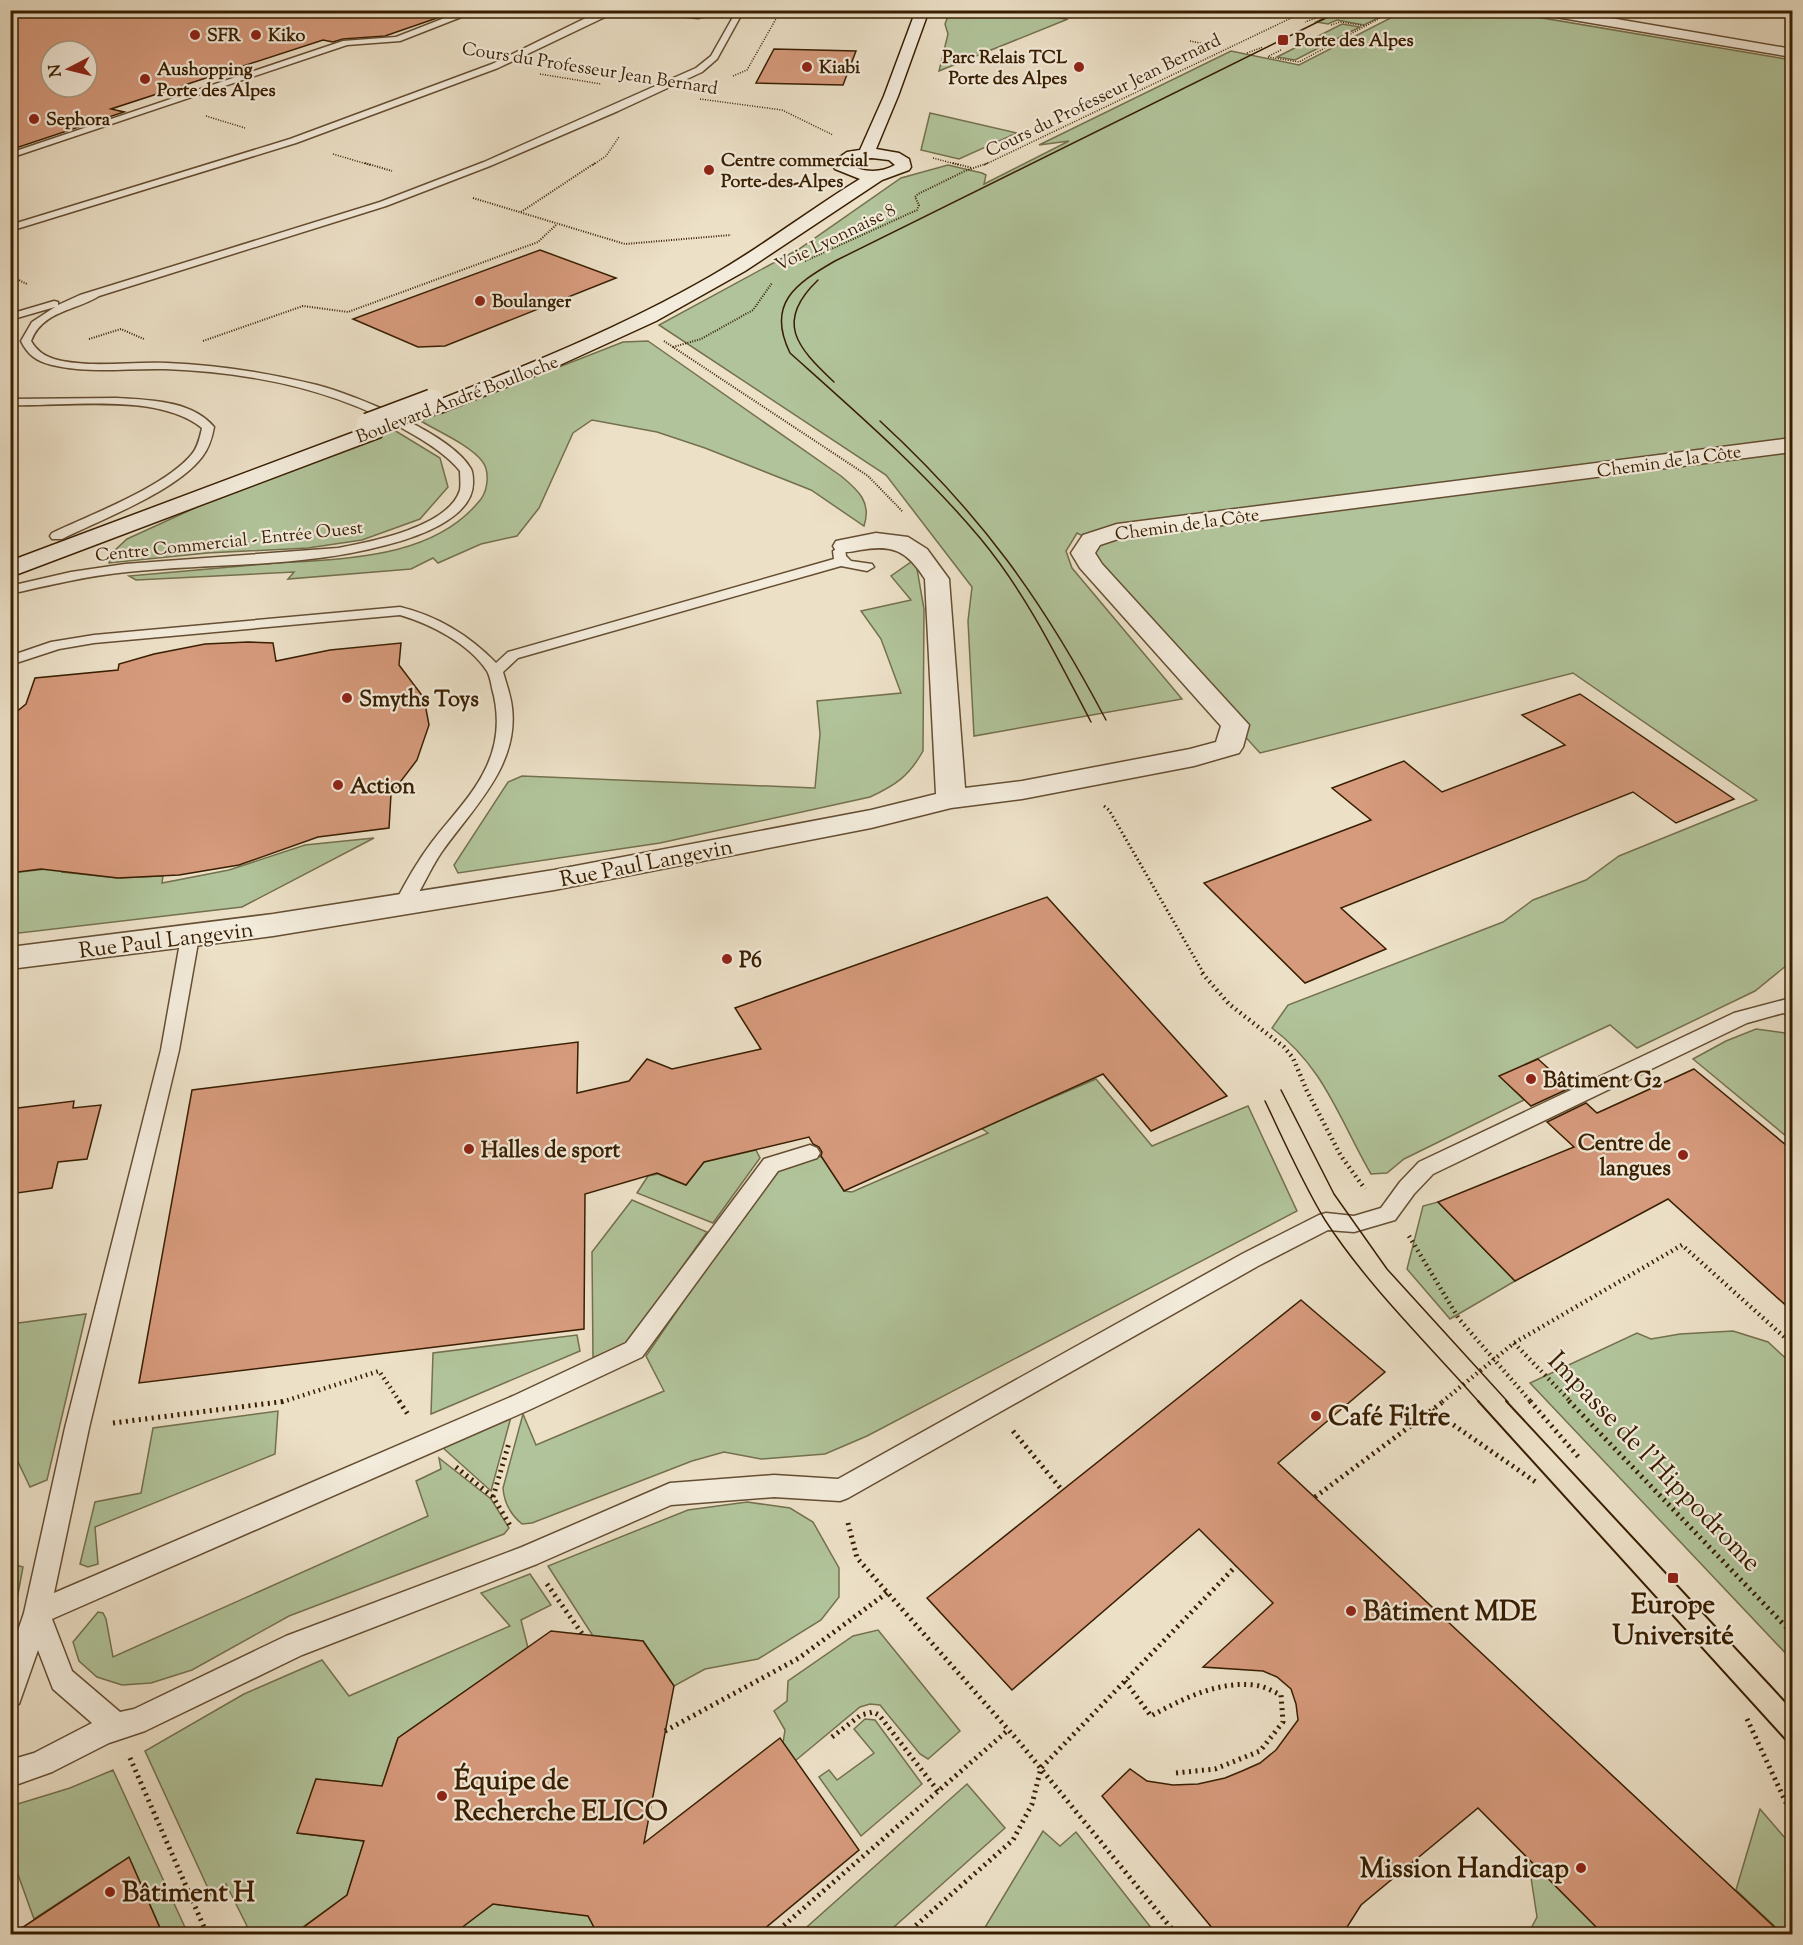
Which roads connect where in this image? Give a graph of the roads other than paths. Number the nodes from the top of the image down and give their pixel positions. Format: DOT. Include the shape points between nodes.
graph roads {
  1 [pos="469,10"];
  2 [pos="606,10"];
  3 [pos="623,10"];
  4 [pos="726,10"];
  5 [pos="741,10"];
  6 [pos="938,10"];
  7 [pos="1538,10"];
  8 [pos="923,12"];
  9 [pos="930,32"];
  10 [pos="341,39"];
  11 [pos="1792,53"];
  12 [pos="152,101"];
  13 [pos="866,153"];
  14 [pos="10,157"];
  15 [pos="851,172"];
  16 [pos="878,175"];
  17 [pos="10,228"];
  18 [pos="94,295"];
  19 [pos="10,317"];
  20 [pos="10,402"];
  21 [pos="434,404"];
  22 [pos="370,428"];
  23 [pos="1792,445"];
  24 [pos="57,536"];
  25 [pos="10,552"];
  26 [pos="844,553"];
  27 [pos="867,567"];
  28 [pos="10,570"];
  29 [pos="10,590"];
  30 [pos="10,662"];
  31 [pos="495,671"];
  32 [pos="951,799"];
  33 [pos="403,905"];
  34 [pos="190,937"];
  35 [pos="10,958"];
  36 [pos="1791,1004"];
  37 [pos="810,1153"];
  38 [pos="37,1613"];
  39 [pos="10,1695"];
  40 [pos="115,1725"];
  41 [pos="10,1774"];
  1 -- 14 [label="lane" via="397,39 346,43"];
  2 -- 17 [label="lane" via="495,66 292,141"];
  3 -- 4 [label="lane" via="698,16"];
  5 -- 18 [label="lane" via="714,57 699,70 650,93 433,186"];
  6 -- 9 [label="main road"];
  7 -- 11 [label="main road"];
  8 -- 13 [label="main road"];
  10 -- 12 [label="lane"];
  13 -- 15 [label="main road" via="842,161 843,168"];
  13 -- 16 [label="main road, Boulevard André Boulloche" via="892,149 901,159 903,166 897,171"];
  15 -- 16 [label="main road"];
  15 -- 21 [label="main road, Boulevard André Boulloche" via="787,224 721,266 605,330"];
  16 -- 21 [label="main road, Boulevard André Boulloche" via="717,280 637,323 552,364"];
  18 -- 19 [label="lane"];
  18 -- 29 [label="lane, Centre Commercial - Entrée Ouest" via="38,321 26,341 33,352 42,358 86,365 203,370 309,385 344,395 381,410 449,451 466,471 466,491 436,521 382,543 338,552 99,571"];
  20 -- 24 [label="lane" via="158,404 201,417 208,427 196,457 179,474"];
  21 -- 22 [label="main road, Boulevard André Boulloche"];
  22 -- 24 [label="main road, Boulevard André Boulloche"];
  22 -- 28 [label="main road, Boulevard André Boulloche"];
  23 -- 32 [label="main road, Chemin de la Côte" via="1117,531 1092,540 1083,553 1092,568 1235,725 1229,747 1022,790"];
  24 -- 25 [label="main road, Boulevard André Boulloche"];
  26 -- 27 [label="lane" via="854,566"];
  26 -- 31 [label="lane" via="513,655"];
  26 -- 32 [label="main road" via="879,540 908,544 925,558 937,579"];
  30 -- 31 [label="lane" via="56,645 94,639 400,611 421,616 447,630 480,653"];
  31 -- 33 [label="lane" via="507,716 504,744 494,772 412,882"];
  32 -- 33 [label="main road, Rue Paul Langevin" via="577,876"];
  33 -- 34 [label="main road, Rue Paul Langevin"];
  34 -- 35 [label="main road, Rue Paul Langevin"];
  34 -- 38 [label="lane" via="170,1050 77,1428"];
  36 -- 40 [label="lane" via="1741,1018 1426,1168 1388,1214 1354,1224 1326,1221 840,1490 774,1486 670,1494 528,1556 296,1645 136,1722"];
  37 -- 38 [label="lane" via="771,1165 634,1350"];
  38 -- 39 [label="lane"];
  38 -- 40 [label="lane" via="62,1680"];
  40 -- 41 [label="lane" via="32,1770"];
}
